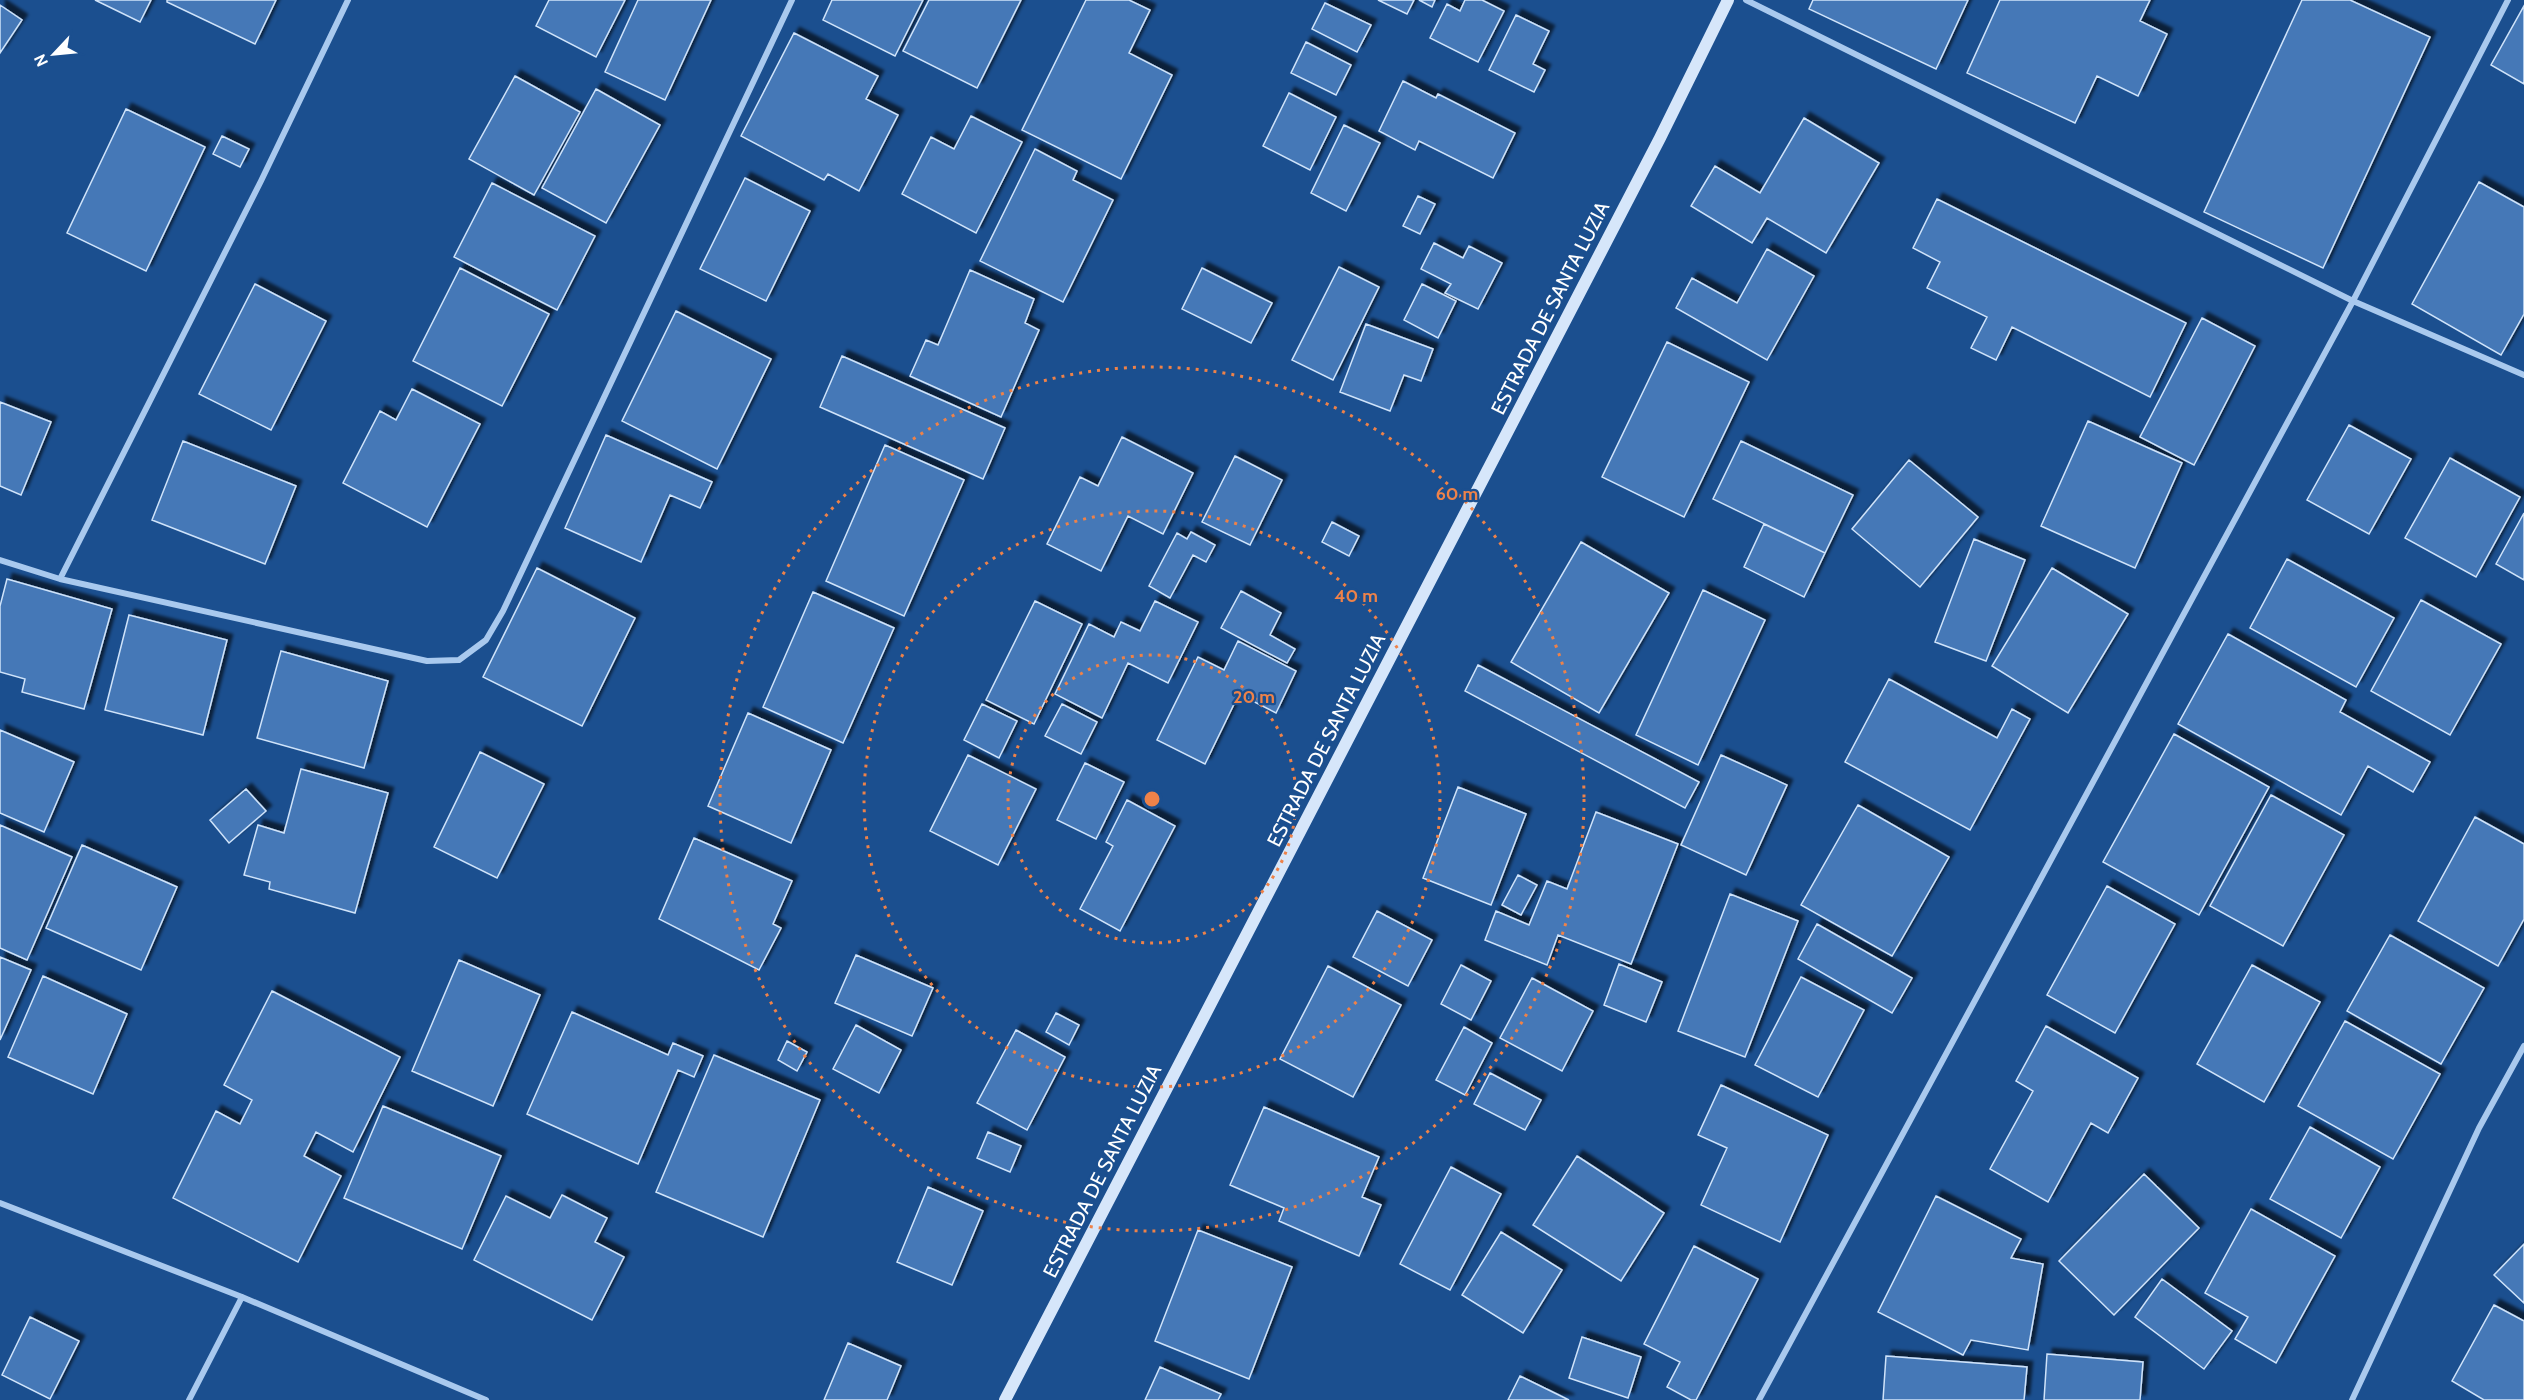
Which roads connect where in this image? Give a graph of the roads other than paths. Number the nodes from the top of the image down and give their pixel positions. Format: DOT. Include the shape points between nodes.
graph roads {
  1 [pos="348,0"];
  2 [pos="792,0"];
  3 [pos="1728,0"];
  4 [pos="1746,0"];
  5 [pos="2508,0"];
  6 [pos="2353,300"];
  7 [pos="2524,375"];
  8 [pos="0,561"];
  9 [pos="60,579"];
  10 [pos="2524,1046"];
  11 [pos="0,1203"];
  12 [pos="242,1297"];
  13 [pos="189,1400"];
  14 [pos="486,1400"];
  15 [pos="1005,1400"];
  16 [pos="1759,1400"];
  17 [pos="2352,1400"];
  1 -- 9 [label="street"];
  2 -- 9 [label="street" via="486,640 459,660 427,662"];
  3 -- 15 [label="street, ESTRADA DE SANTA LUZIA"];
  4 -- 6 [label="street"];
  5 -- 6 [label="street"];
  6 -- 7 [label="street"];
  6 -- 16 [label="street"];
  8 -- 9 [label="street"];
  10 -- 17 [label="street" via="2480,1128"];
  11 -- 12 [label="street"];
  12 -- 13 [label="street"];
  12 -- 14 [label="street"];
}
